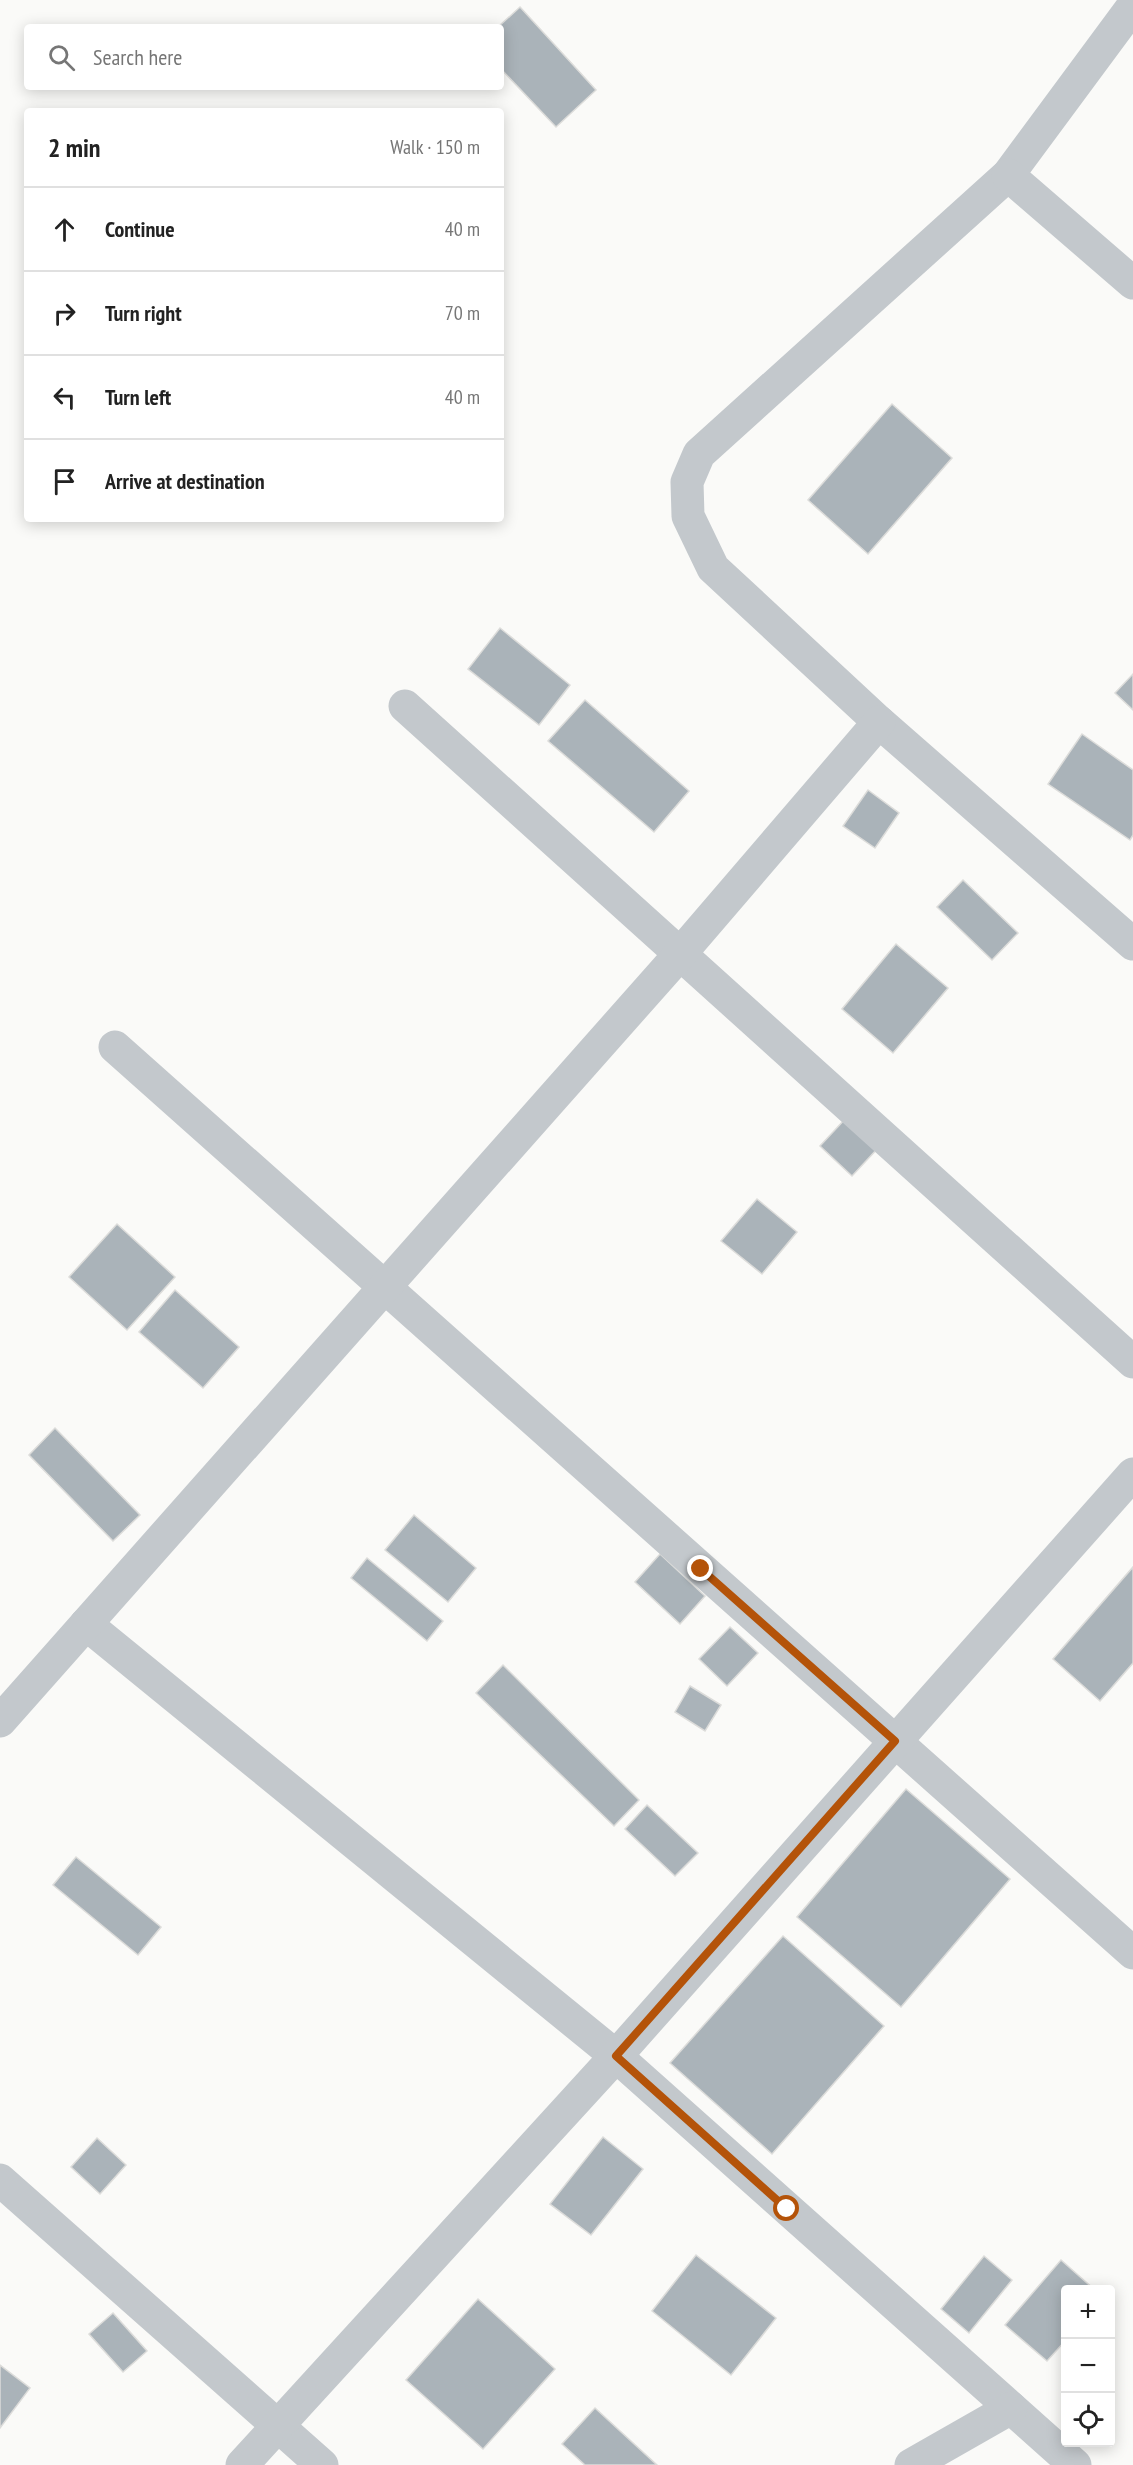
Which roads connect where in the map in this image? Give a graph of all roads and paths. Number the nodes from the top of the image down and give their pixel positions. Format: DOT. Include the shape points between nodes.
graph roads {
  1 [pos="1133,6"];
  2 [pos="1008,175"];
  3 [pos="1133,284"];
  4 [pos="405,706"];
  5 [pos="879,722"];
  6 [pos="1133,944"];
  7 [pos="680,954"];
  8 [pos="115,1047"];
  9 [pos="384,1287"];
  10 [pos="1133,1362"];
  11 [pos="1133,1474"];
  12 [pos="86,1624"];
  13 [pos="0,1720"];
  14 [pos="895,1741"];
  15 [pos="1133,1953"];
  16 [pos="616,2056"];
  17 [pos="0,2180"];
  18 [pos="1011,2408"];
  19 [pos="279,2426"];
  20 [pos="1068,2460"];
  21 [pos="242,2465"];
  22 [pos="322,2465"];
  23 [pos="911,2465"];
  1 -- 2 [label="street"];
  2 -- 3 [label="street"];
  2 -- 5 [label="street" via="699,454 687,482 688,516 713,568"];
  4 -- 7 [label="street"];
  5 -- 6 [label="street"];
  5 -- 7 [label="street"];
  7 -- 9 [label="street"];
  7 -- 10 [label="street"];
  8 -- 9 [label="street"];
  9 -- 12 [label="street"];
  9 -- 14 [label="street"];
  11 -- 14 [label="street"];
  12 -- 13 [label="street"];
  12 -- 16 [label="street"];
  14 -- 15 [label="street"];
  14 -- 16 [label="street"];
  16 -- 18 [label="street"];
  16 -- 19 [label="street"];
  17 -- 19 [label="street"];
  18 -- 20 [label="street"];
  18 -- 23 [label="street"];
  19 -- 21 [label="street"];
  19 -- 22 [label="street"];
}
